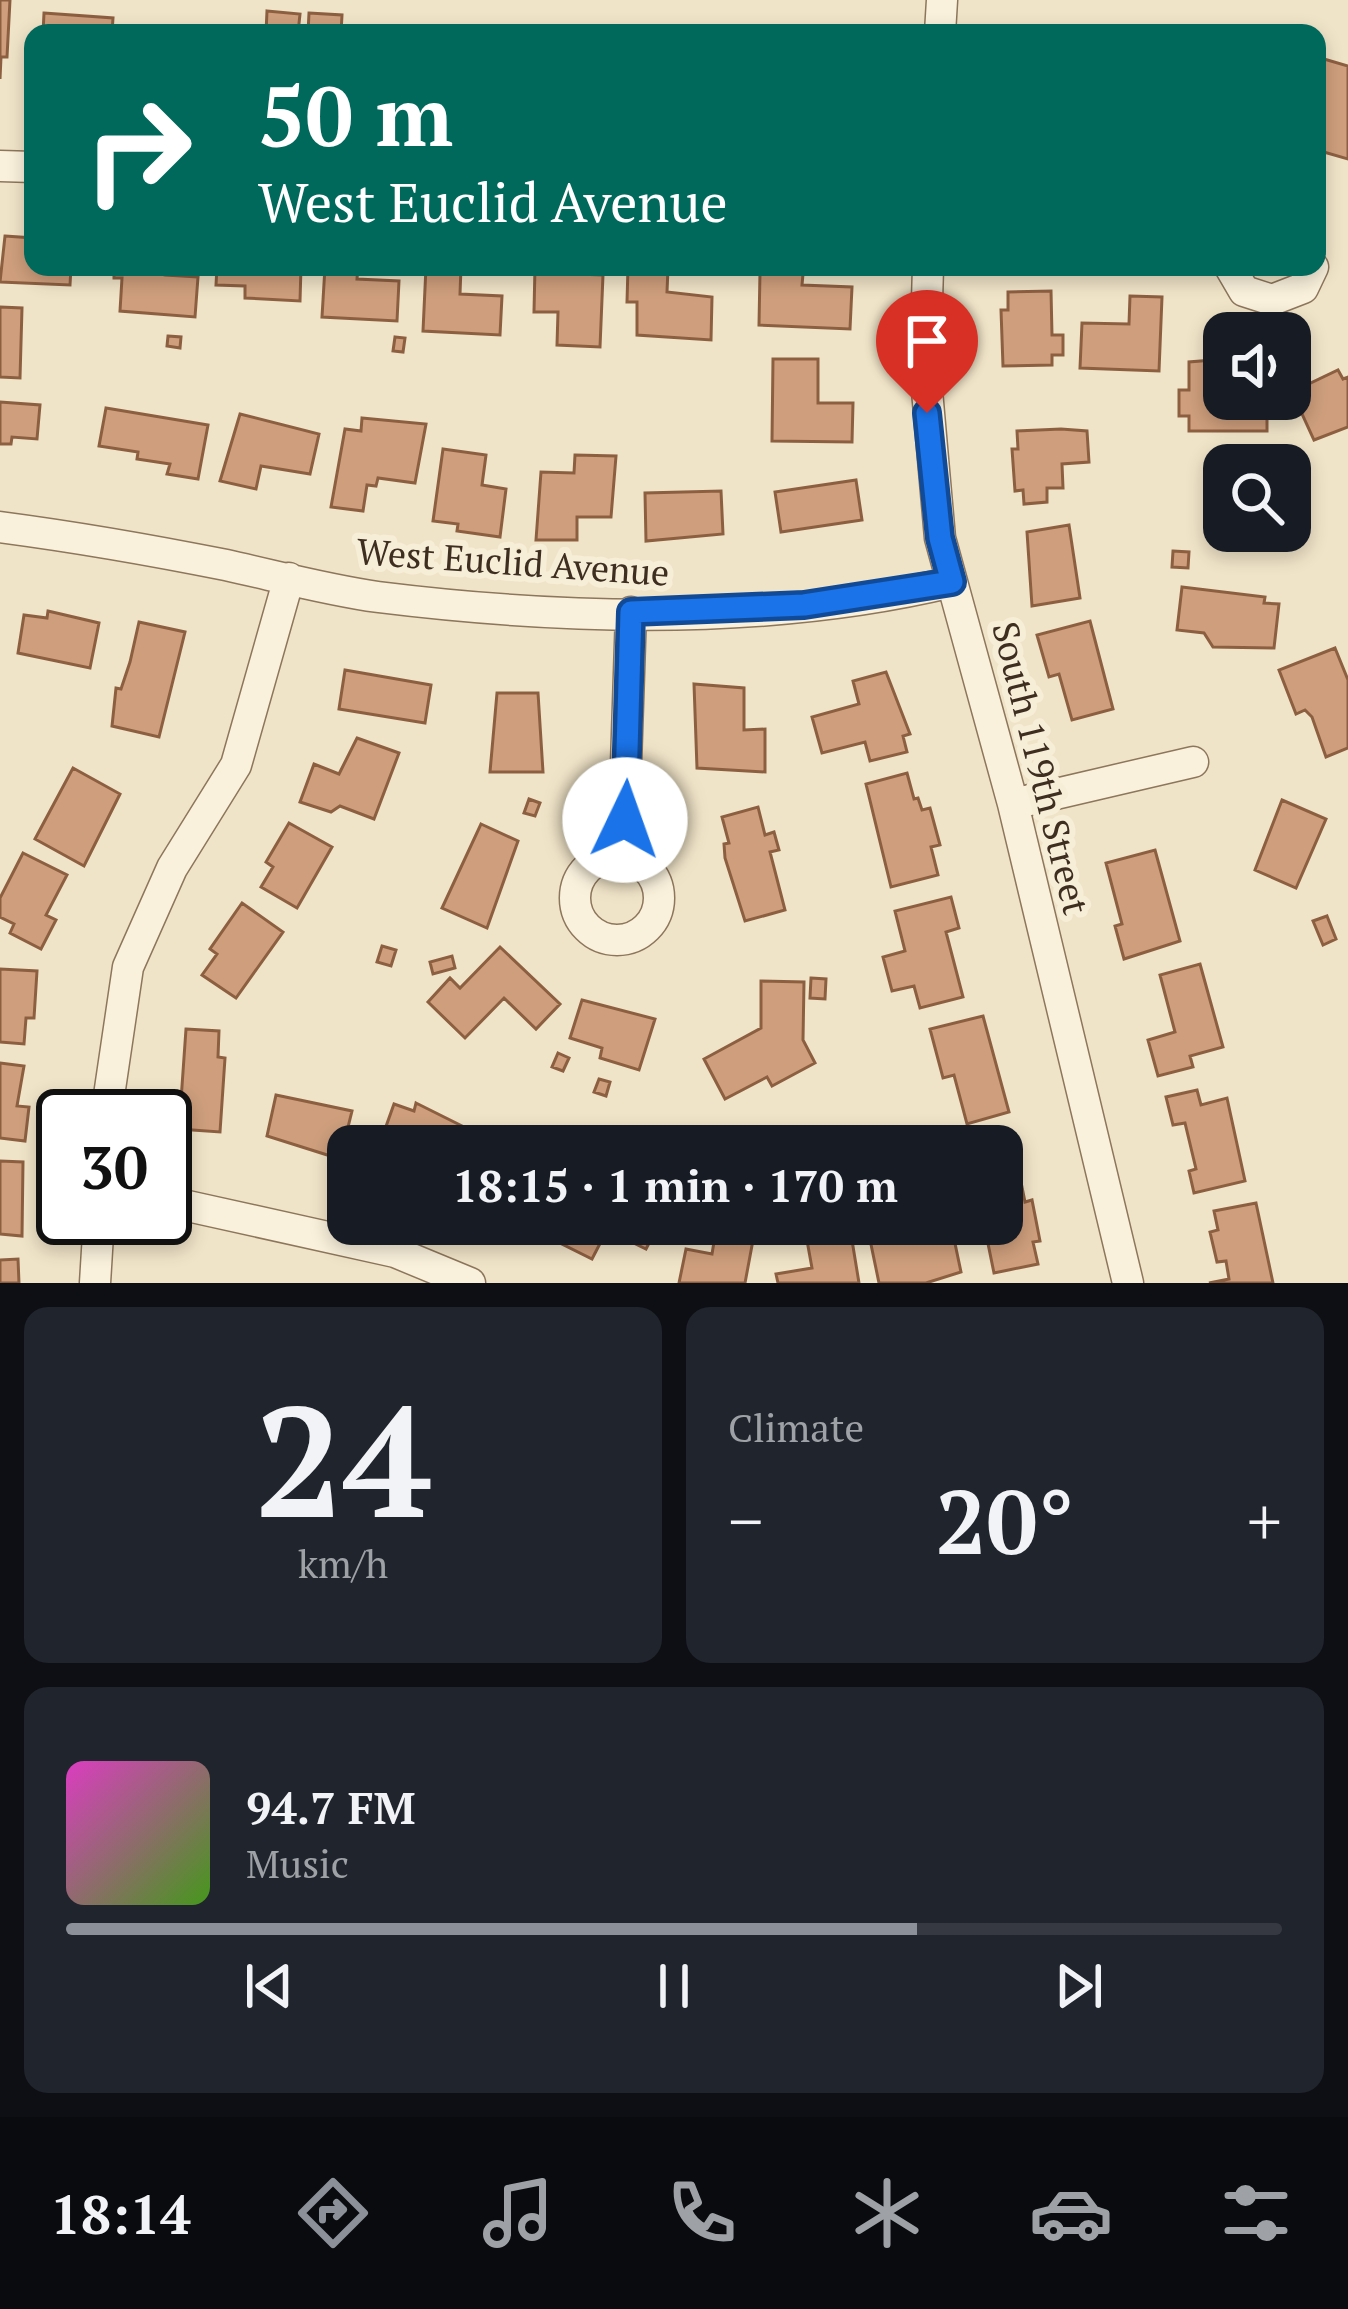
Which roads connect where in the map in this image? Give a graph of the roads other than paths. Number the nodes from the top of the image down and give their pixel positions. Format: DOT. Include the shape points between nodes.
graph roads {
  1 [pos="928,276"];
  2 [pos="1236,276"];
  3 [pos="1309,276"];
  4 [pos="0,527"];
  5 [pos="289,578"];
  6 [pos="952,582"];
  7 [pos="631,612"];
  8 [pos="1193,762"];
  9 [pos="1012,804"];
  10 [pos="623,856"];
  11 [pos="110,1089"];
  12 [pos="192,1207"];
  13 [pos="97,1245"];
  14 [pos="95,1283"];
  15 [pos="470,1283"];
  16 [pos="1128,1283"];
  1 -- 6 [label="street, South 119th Street" via="930,458"];
  2 -- 3 [label="street" via="1244,291 1272,300 1303,288"];
  4 -- 5 [label="street, West Euclid Avenue"];
  5 -- 7 [label="street, West Euclid Avenue" via="375,596"];
  5 -- 11 [label="street" via="236,765 142,928 128,967"];
  6 -- 7 [label="street, West Euclid Avenue" via="804,605"];
  6 -- 9 [label="street, South 119th Street"];
  7 -- 10 [label="street"];
  8 -- 9 [label="street"];
  9 -- 16 [label="street, South 119th Street"];
  12 -- 15 [label="street" via="395,1252"];
  13 -- 14 [label="street"];
}
